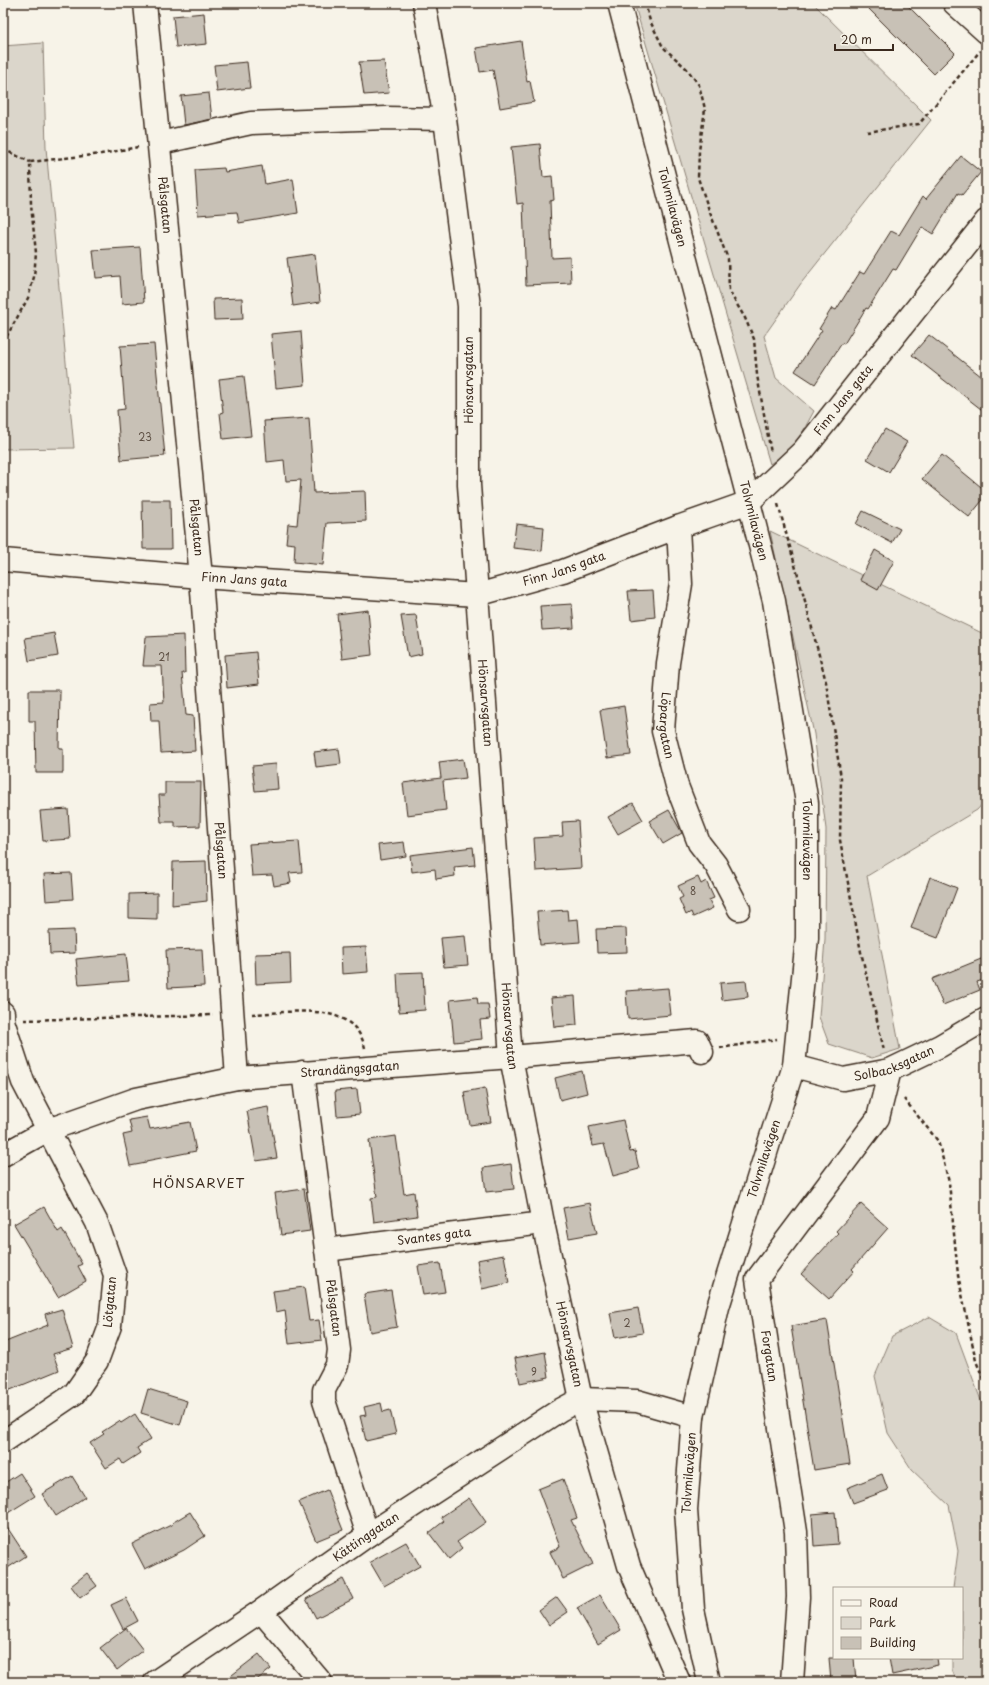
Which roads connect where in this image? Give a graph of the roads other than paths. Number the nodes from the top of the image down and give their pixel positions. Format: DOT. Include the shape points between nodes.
graph roads {
  1 [pos="145,3"];
  2 [pos="424,3"];
  3 [pos="619,3"];
  4 [pos="954,3"];
  5 [pos="984,40"];
  6 [pos="445,118"];
  7 [pos="160,143"];
  8 [pos="986,221"];
  9 [pos="749,502"];
  10 [pos="678,527"];
  11 [pos="3,560"];
  12 [pos="201,577"];
  13 [pos="477,595"];
  14 [pos="739,909"];
  15 [pos="3,1013"];
  16 [pos="986,1019"];
  17 [pos="3,1021"];
  18 [pos="702,1052"];
  19 [pos="511,1057"];
  20 [pos="794,1066"];
  21 [pos="890,1070"];
  22 [pos="304,1072"];
  23 [pos="237,1078"];
  24 [pos="48,1130"];
  25 [pos="3,1155"];
  26 [pos="543,1223"];
  27 [pos="326,1250"];
  28 [pos="581,1399"];
  29 [pos="693,1417"];
  30 [pos="3,1442"];
  31 [pos="368,1535"];
  32 [pos="261,1610"];
  33 [pos="155,1682"];
  34 [pos="321,1682"];
  35 [pos="678,1682"];
  36 [pos="709,1682"];
  37 [pos="792,1682"];
  1 -- 7 [label="street, Pålsgatan"];
  2 -- 6 [label="street, Hönsarvsgatan"];
  3 -- 9 [label="street, Tolvmilavägen"];
  4 -- 5 [label="street"];
  6 -- 7 [label="street" via="251,123"];
  6 -- 13 [label="street, Hönsarvsgatan" via="469,306 469,484"];
  7 -- 12 [label="street, Pålsgatan"];
  8 -- 9 [label="street, Finn Jans gata" via="803,451"];
  9 -- 10 [label="street, Finn Jans gata"];
  9 -- 20 [label="street, Tolvmilavägen" via="774,601 807,803 807,938"];
  10 -- 13 [label="street, Finn Jans gata" via="563,571"];
  10 -- 14 [label="street, Löpargatan" via="681,584 668,663 663,731 677,786 700,843 716,865"];
  11 -- 12 [label="street, Finn Jans gata"];
  12 -- 13 [label="street, Finn Jans gata"];
  12 -- 23 [label="street, Pålsgatan"];
  13 -- 19 [label="street, Hönsarvsgatan"];
  15 -- 17 [label="street, Lötgatan"];
  16 -- 21 [label="street, Solbacksgatan" via="940,1046"];
  17 -- 24 [label="street, Lötgatan" via="23,1082"];
  18 -- 19 [label="street, Strandängsgatan" via="697,1041"];
  19 -- 22 [label="street, Strandängsgatan"];
  19 -- 26 [label="street, Hönsarvsgatan"];
  20 -- 21 [label="street, Solbacksgatan" via="842,1079"];
  20 -- 29 [label="street, Tolvmilavägen" via="718,1307"];
  21 -- 37 [label="street, Forgatan" via="878,1118 757,1279 796,1532 798,1597"];
  22 -- 23 [label="street, Strandängsgatan"];
  22 -- 27 [label="street, Pålsgatan"];
  23 -- 24 [label="street, Strandängsgatan" via="136,1099"];
  24 -- 25 [label="street, Strandängsgatan"];
  24 -- 30 [label="street, Lötgatan" via="96,1223 114,1275 110,1326 97,1361 74,1394"];
  26 -- 27 [label="street, Svantes gata"];
  26 -- 28 [label="street, Hönsarvsgatan"];
  27 -- 31 [label="street, Pålsgatan" via="339,1350 337,1365 324,1390 324,1401"];
  28 -- 29 [label="street, Hönsarvsgatan" via="637,1401"];
  28 -- 31 [label="street, Kättinggatan" via="560,1410"];
  28 -- 35 [label="street, Hönsarvsgatan" via="629,1566"];
  29 -- 36 [label="street, Tolvmilavägen" via="686,1510 693,1609"];
  31 -- 32 [label="street, Kättinggatan"];
  32 -- 33 [label="street, Kättinggatan"];
  32 -- 34 [label="street"];
}
